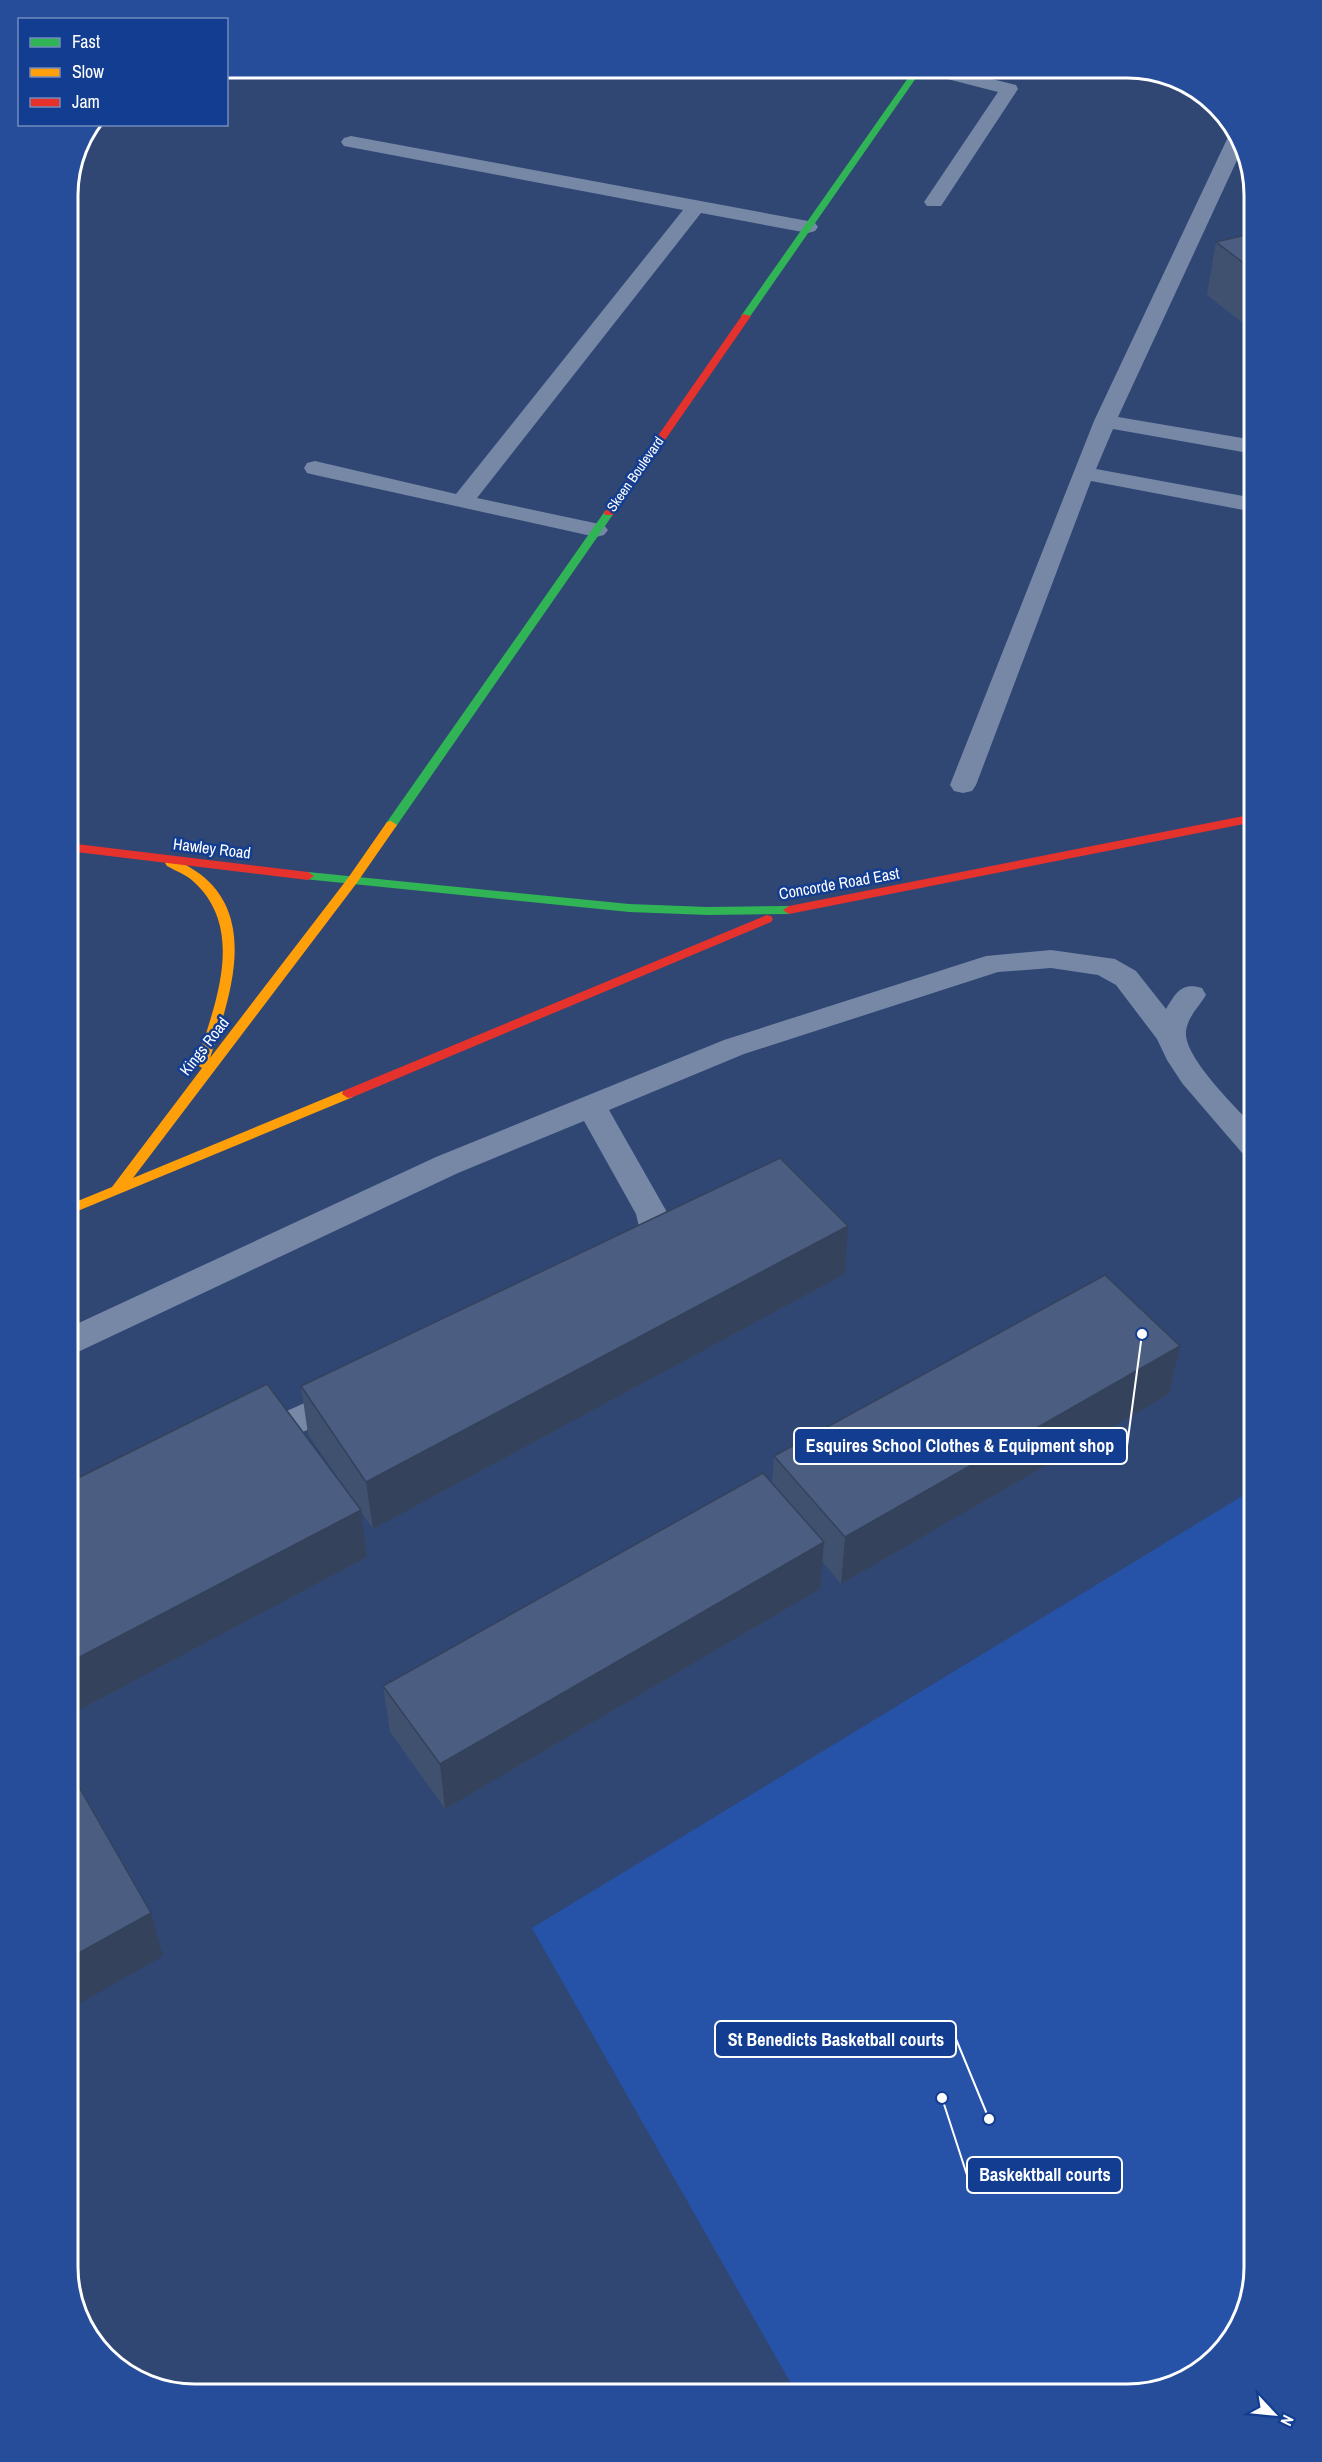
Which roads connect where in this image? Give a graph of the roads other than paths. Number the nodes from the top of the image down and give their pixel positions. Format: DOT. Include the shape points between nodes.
graph roads {
  1 [pos="912,78"];
  2 [pos="966,78"];
  3 [pos="351,142"];
  4 [pos="1233,147"];
  5 [pos="934,202"];
  6 [pos="696,206"];
  7 [pos="808,227"];
  8 [pos="1105,421"];
  9 [pos="1244,445"];
  10 [pos="315,468"];
  11 [pos="1083,473"];
  12 [pos="462,502"];
  13 [pos="1244,504"];
  14 [pos="596,530"];
  15 [pos="963,785"];
  16 [pos="1244,820"];
  17 [pos="78,848"];
  18 [pos="165,860"];
  19 [pos="352,881"];
  20 [pos="788,910"];
  21 [pos="1192,995"];
  22 [pos="1171,1036"];
  23 [pos="196,1083"];
  24 [pos="591,1106"];
  25 [pos="1244,1134"];
  26 [pos="117,1189"];
  27 [pos="78,1206"];
  28 [pos="618,1273"];
  29 [pos="78,1337"];
  30 [pos="372,1386"];
  31 [pos="233,1449"];
  1 -- 7 [label="street, Skeen Boulevard"];
  2 -- 5 [label="lane" via="1009,89"];
  3 -- 6 [label="lane"];
  4 -- 8 [label="lane"];
  6 -- 7 [label="lane"];
  6 -- 12 [label="lane"];
  7 -- 14 [label="street, Skeen Boulevard"];
  8 -- 9 [label="lane"];
  8 -- 11 [label="lane"];
  10 -- 12 [label="lane"];
  11 -- 13 [label="lane"];
  11 -- 15 [label="lane"];
  12 -- 14 [label="lane"];
  14 -- 19 [label="street, Skeen Boulevard"];
  16 -- 20 [label="street, Concorde Road East"];
  17 -- 18 [label="street, Hawley Road"];
  18 -- 19 [label="street, Hawley Road"];
  18 -- 23 [label="street" via="202,882 218,902 229,927 227,977"];
  19 -- 20 [label="street, Concorde Road East" via="639,910"];
  19 -- 23 [label="street, Kings Road"];
  20 -- 26 [label="street"];
  21 -- 22 [label="lane" via="1176,1014"];
  22 -- 24 [label="lane" via="1126,978 1105,966 1051,958 996,963 734,1047"];
  22 -- 25 [label="lane" via="1179,1059"];
  23 -- 26 [label="street, Kings Road"];
  24 -- 28 [label="lane" via="652,1214 656,1231 640,1263"];
  24 -- 29 [label="lane" via="447,1165"];
  26 -- 27 [label="street"];
  30 -- 31 [label="lane"];
}
